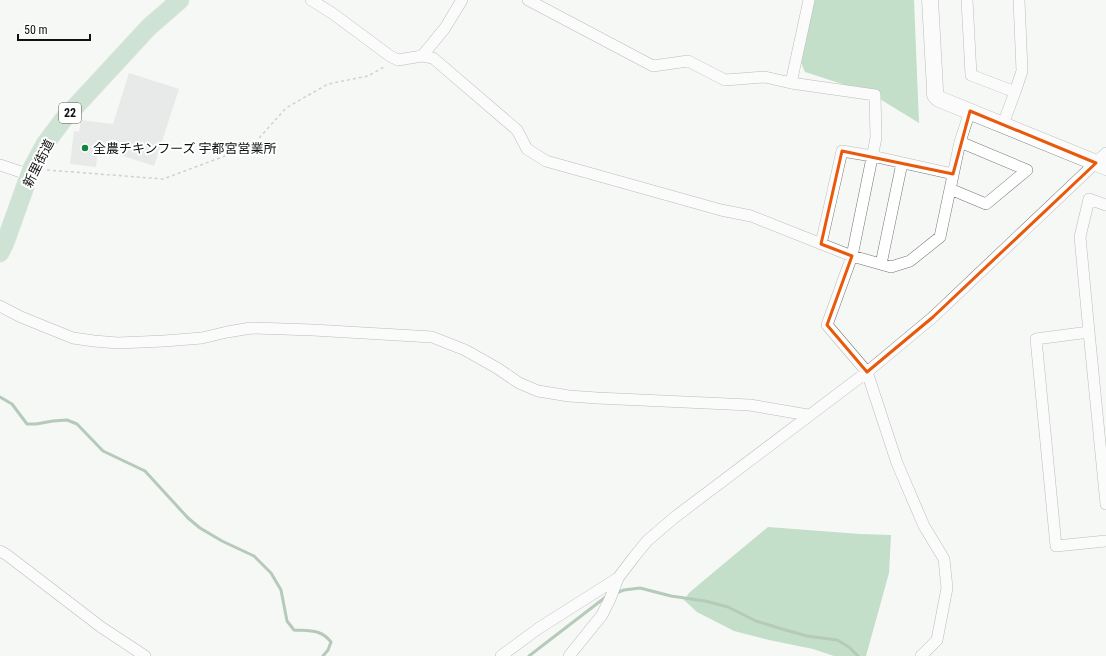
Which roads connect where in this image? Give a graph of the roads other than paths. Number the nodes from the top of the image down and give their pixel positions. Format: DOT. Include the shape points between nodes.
graph roads {
  1 [pos="310,0"];
  2 [pos="462,0"];
  3 [pos="528,0"];
  4 [pos="809,0"];
  5 [pos="930,0"];
  6 [pos="967,0"];
  7 [pos="1019,0"];
  8 [pos="176,1"];
  9 [pos="422,56"];
  10 [pos="791,83"];
  11 [pos="1015,92"];
  12 [pos="970,111"];
  13 [pos="1003,124"];
  14 [pos="960,142"];
  15 [pos="872,156"];
  16 [pos="1103,161"];
  17 [pos="902,163"];
  18 [pos="0,165"];
  19 [pos="31,173"];
  20 [pos="953,174"];
  21 [pos="950,189"];
  22 [pos="1106,205"];
  23 [pos="822,244"];
  24 [pos="0,253"];
  25 [pos="852,256"];
  26 [pos="881,264"];
  27 [pos="0,306"];
  28 [pos="1089,332"];
  29 [pos="867,372"];
  30 [pos="808,415"];
  31 [pos="1102,429"];
  32 [pos="1106,504"];
  33 [pos="1106,541"];
  34 [pos="0,551"];
  35 [pos="616,583"];
  36 [pos="145,656"];
  37 [pos="502,656"];
  38 [pos="568,656"];
  39 [pos="921,656"];
  1 -- 9 [label="street" via="390,56 398,60"];
  2 -- 9 [label="street" via="445,28"];
  3 -- 10 [label="street" via="653,66 688,61 725,80 765,77"];
  4 -- 10 [label="street"];
  5 -- 12 [label="street" via="936,94 939,98"];
  6 -- 11 [label="street" via="972,75"];
  7 -- 11 [label="street" via="1022,71"];
  8 -- 19 [label="main road, 新里街道 / 22" via="63,120 45,144"];
  9 -- 23 [label="street" via="433,58 466,86 517,130 527,149 546,162 751,216"];
  10 -- 15 [label="street" via="875,95 876,138"];
  11 -- 13 [label="street"];
  12 -- 13 [label="street"];
  12 -- 14 [label="street"];
  13 -- 16 [label="street"];
  14 -- 20 [label="street"];
  14 -- 21 [label="street" via="1027,170 986,204"];
  15 -- 17 [label="street"];
  15 -- 23 [label="street" via="842,151"];
  15 -- 25 [label="street"];
  16 -- 29 [label="street" via="933,317"];
  17 -- 20 [label="street"];
  17 -- 26 [label="street"];
  18 -- 19 [label="street"];
  19 -- 24 [label="main road, 新里街道 / 22"];
  20 -- 21 [label="street"];
  21 -- 26 [label="street" via="940,237 910,261 891,267"];
  22 -- 28 [label="street" via="1089,199 1080,237"];
  23 -- 25 [label="street"];
  25 -- 26 [label="street"];
  25 -- 29 [label="street" via="827,325"];
  27 -- 30 [label="street" via="73,338 94,341 202,338 250,328 432,337 465,350 519,383 538,391 597,398 750,406"];
  28 -- 31 [label="street"];
  28 -- 33 [label="street" via="1036,339 1056,546"];
  29 -- 30 [label="street"];
  29 -- 39 [label="street" via="897,463 924,526 944,559 946,588 937,640"];
  30 -- 35 [label="street" via="675,517 647,542"];
  31 -- 32 [label="street"];
  34 -- 36 [label="street" via="101,627"];
  35 -- 37 [label="street" via="539,628"];
  35 -- 38 [label="street" via="602,615"];
}
